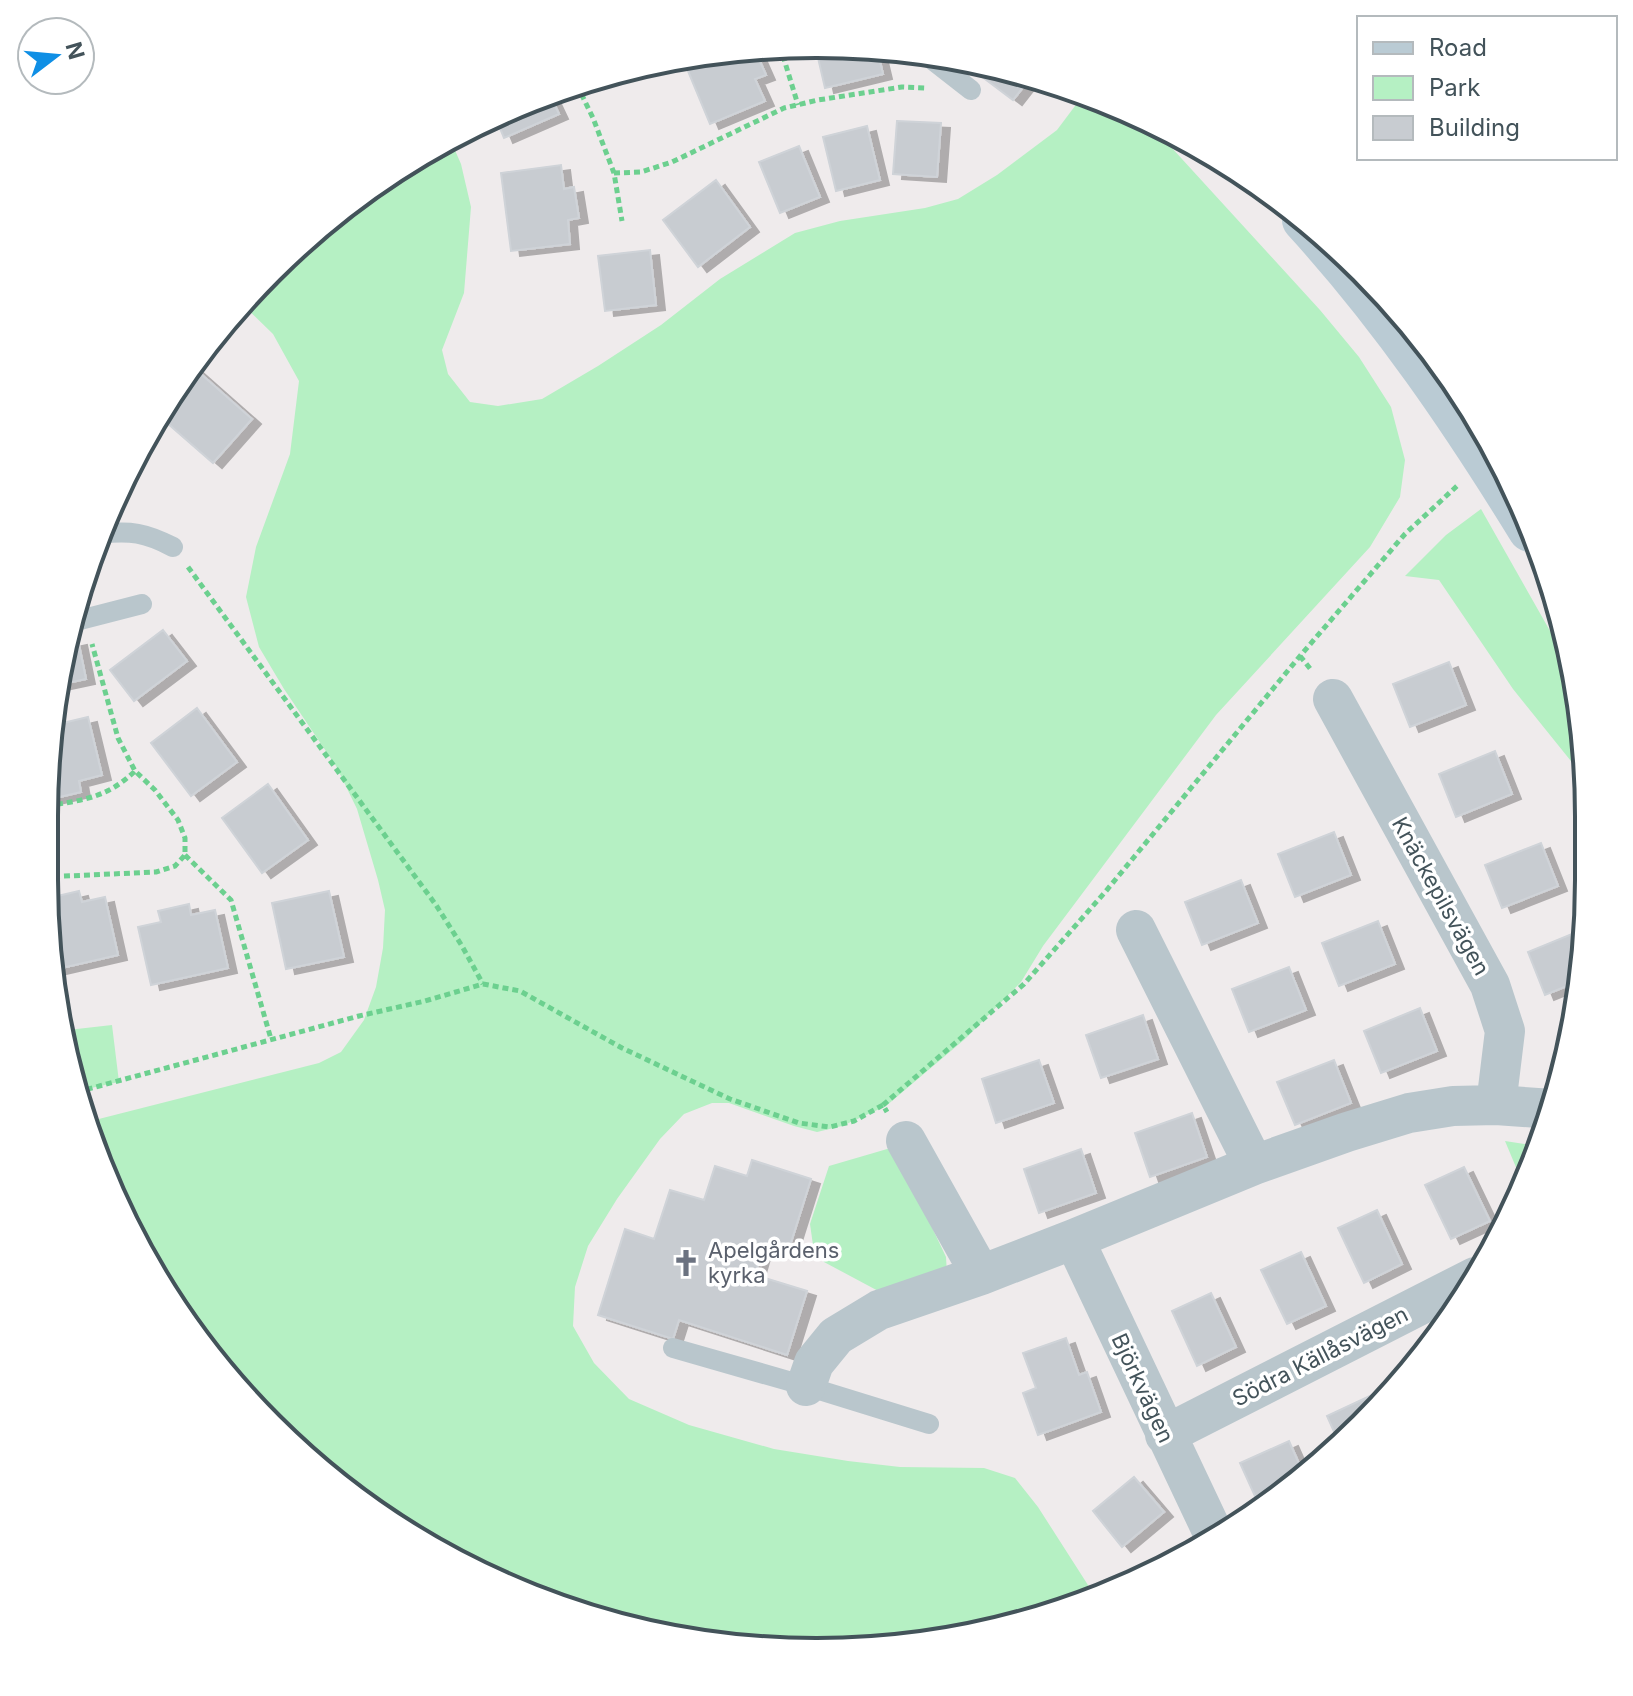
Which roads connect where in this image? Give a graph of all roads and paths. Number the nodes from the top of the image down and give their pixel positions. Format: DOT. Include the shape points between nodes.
graph roads {
  1 [pos="784,59"];
  2 [pos="945,69"];
  3 [pos="971,90"];
  4 [pos="582,95"];
  5 [pos="798,105"];
  6 [pos="614,173"];
  7 [pos="622,221"];
  8 [pos="1374,302"];
  9 [pos="1478,446"];
  10 [pos="1486,460"];
  11 [pos="114,532"];
  12 [pos="173,547"];
  13 [pos="142,604"];
  14 [pos="84,620"];
  15 [pos="82,630"];
  16 [pos="1333,699"];
  17 [pos="135,771"];
  18 [pos="58,804"];
  19 [pos="185,855"];
  20 [pos="58,876"];
  21 [pos="1136,930"];
  22 [pos="483,984"];
  23 [pos="271,1039"];
  24 [pos="88,1089"];
  25 [pos="883,1105"];
  26 [pos="1496,1105"];
  27 [pos="1539,1108"];
  28 [pos="906,1141"];
  29 [pos="1254,1165"];
  30 [pos="1074,1239"];
  31 [pos="981,1275"];
  32 [pos="1456,1287"];
  33 [pos="673,1348"];
  34 [pos="806,1386"];
  35 [pos="929,1424"];
  36 [pos="1165,1435"];
  37 [pos="1210,1527"];
  1 -- 5 [label="path"];
  2 -- 3 [label="lane"];
  3 -- 5 [label="path" via="902,87"];
  4 -- 6 [label="path"];
  5 -- 6 [label="path" via="672,162 641,172"];
  6 -- 7 [label="path"];
  8 -- 9 [label="street"];
  10 -- 25 [label="path" via="1405,534 1024,984"];
  11 -- 12 [label="lane" via="153,536"];
  12 -- 22 [label="path" via="436,905"];
  13 -- 14 [label="lane"];
  15 -- 17 [label="path" via="118,738"];
  16 -- 26 [label="street, Knäckepilsvägen" via="1490,985 1505,1031"];
  17 -- 18 [label="path" via="109,791"];
  17 -- 19 [label="path" via="178,820"];
  19 -- 20 [label="path" via="175,866 156,872"];
  19 -- 23 [label="path" via="231,900"];
  21 -- 29 [label="street"];
  22 -- 23 [label="path"];
  22 -- 25 [label="path" via="520,991 716,1093 799,1123 830,1127"];
  23 -- 24 [label="path"];
  25 -- 28 [label="path"];
  26 -- 27 [label="street"];
  26 -- 29 [label="street" via="1409,1113"];
  28 -- 31 [label="street"];
  29 -- 30 [label="street"];
  30 -- 31 [label="street"];
  30 -- 36 [label="street, Björkvägen"];
  31 -- 34 [label="street" via="879,1310 852,1325 814,1363"];
  32 -- 36 [label="street, Södra Källåsvägen"];
  33 -- 34 [label="lane"];
  34 -- 35 [label="lane"];
  36 -- 37 [label="street, Björkvägen"];
}
